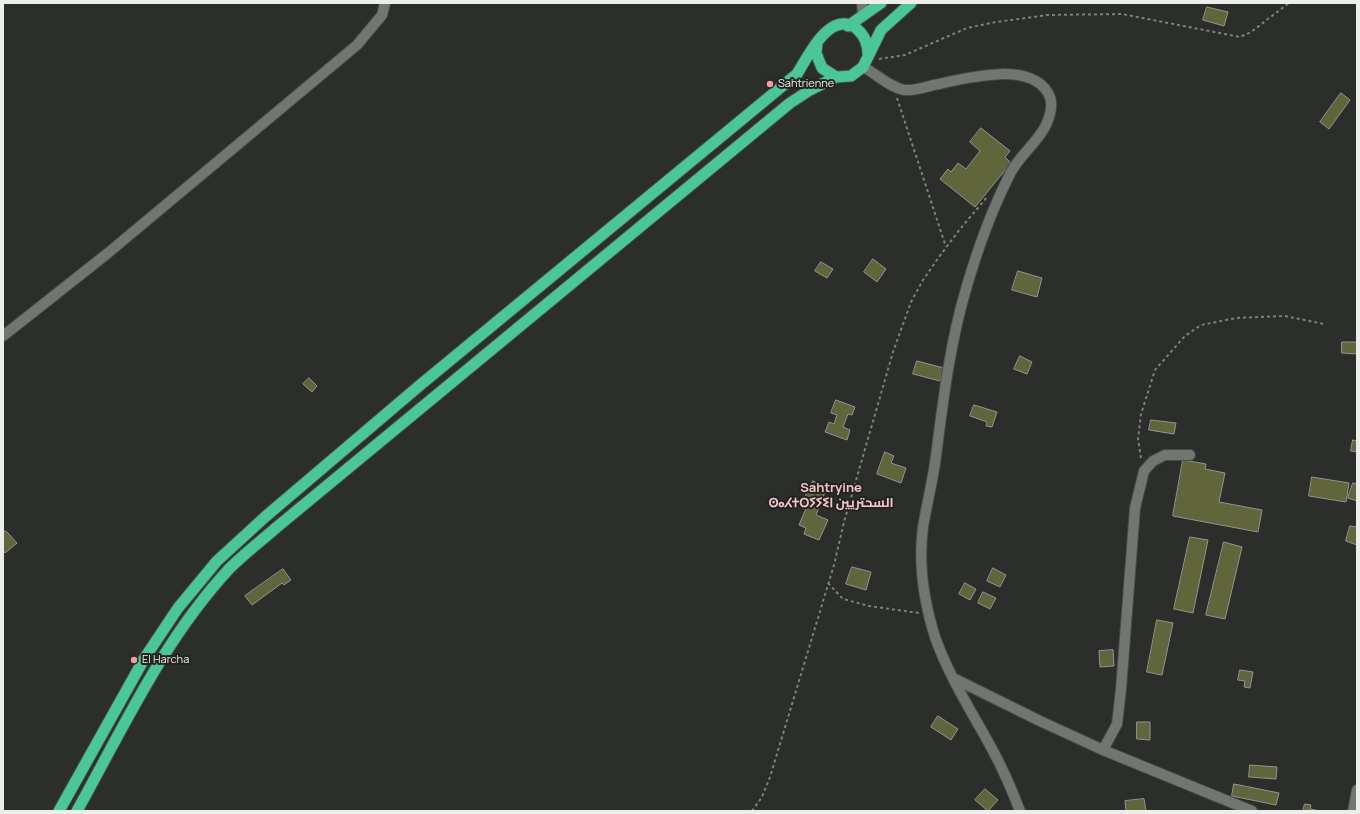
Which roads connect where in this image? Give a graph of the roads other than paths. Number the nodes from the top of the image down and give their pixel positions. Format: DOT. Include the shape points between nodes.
graph roads {
  1 [pos="385,3"];
  2 [pos="862,3"];
  3 [pos="881,3"];
  4 [pos="911,3"];
  5 [pos="863,16"];
  6 [pos="848,26"];
  7 [pos="817,44"];
  8 [pos="866,61"];
  9 [pos="836,77"];
  10 [pos="3,336"];
  11 [pos="1190,455"];
  12 [pos="953,678"];
  13 [pos="1103,750"];
  14 [pos="1357,790"];
  15 [pos="59,811"];
  16 [pos="77,811"];
  17 [pos="1020,811"];
  18 [pos="1252,811"];
  19 [pos="1353,811"];
  1 -- 10 [label="street" via="382,15 374,27 352,50 114,248"];
  2 -- 5 [label="street"];
  3 -- 5 [label="highway"];
  4 -- 8 [label="highway" via="881,30"];
  5 -- 6 [label="highway"];
  6 -- 7 [label="highway" via="840,25 825,31"];
  6 -- 8 [label="highway" via="861,33 868,46"];
  7 -- 9 [label="highway" via="816,53 822,68"];
  7 -- 15 [label="highway" via="797,74 413,391 264,517 217,561 178,608 144,659"];
  8 -- 9 [label="highway" via="851,76"];
  8 -- 12 [label="street" via="893,86 908,90 978,76 1008,73 1029,78 1040,85 1048,92 1051,102 1045,127 1012,170 978,254 958,318 933,483 923,528 921,563 929,614"];
  9 -- 16 [label="highway" via="790,103 277,526 230,568 194,611 154,671"];
  11 -- 13 [label="street" via="1165,455 1153,461 1144,471 1135,508 1117,724"];
  12 -- 13 [label="street"];
  12 -- 17 [label="street" via="994,751"];
  13 -- 18 [label="street"];
  14 -- 19 [label="street"];
}
